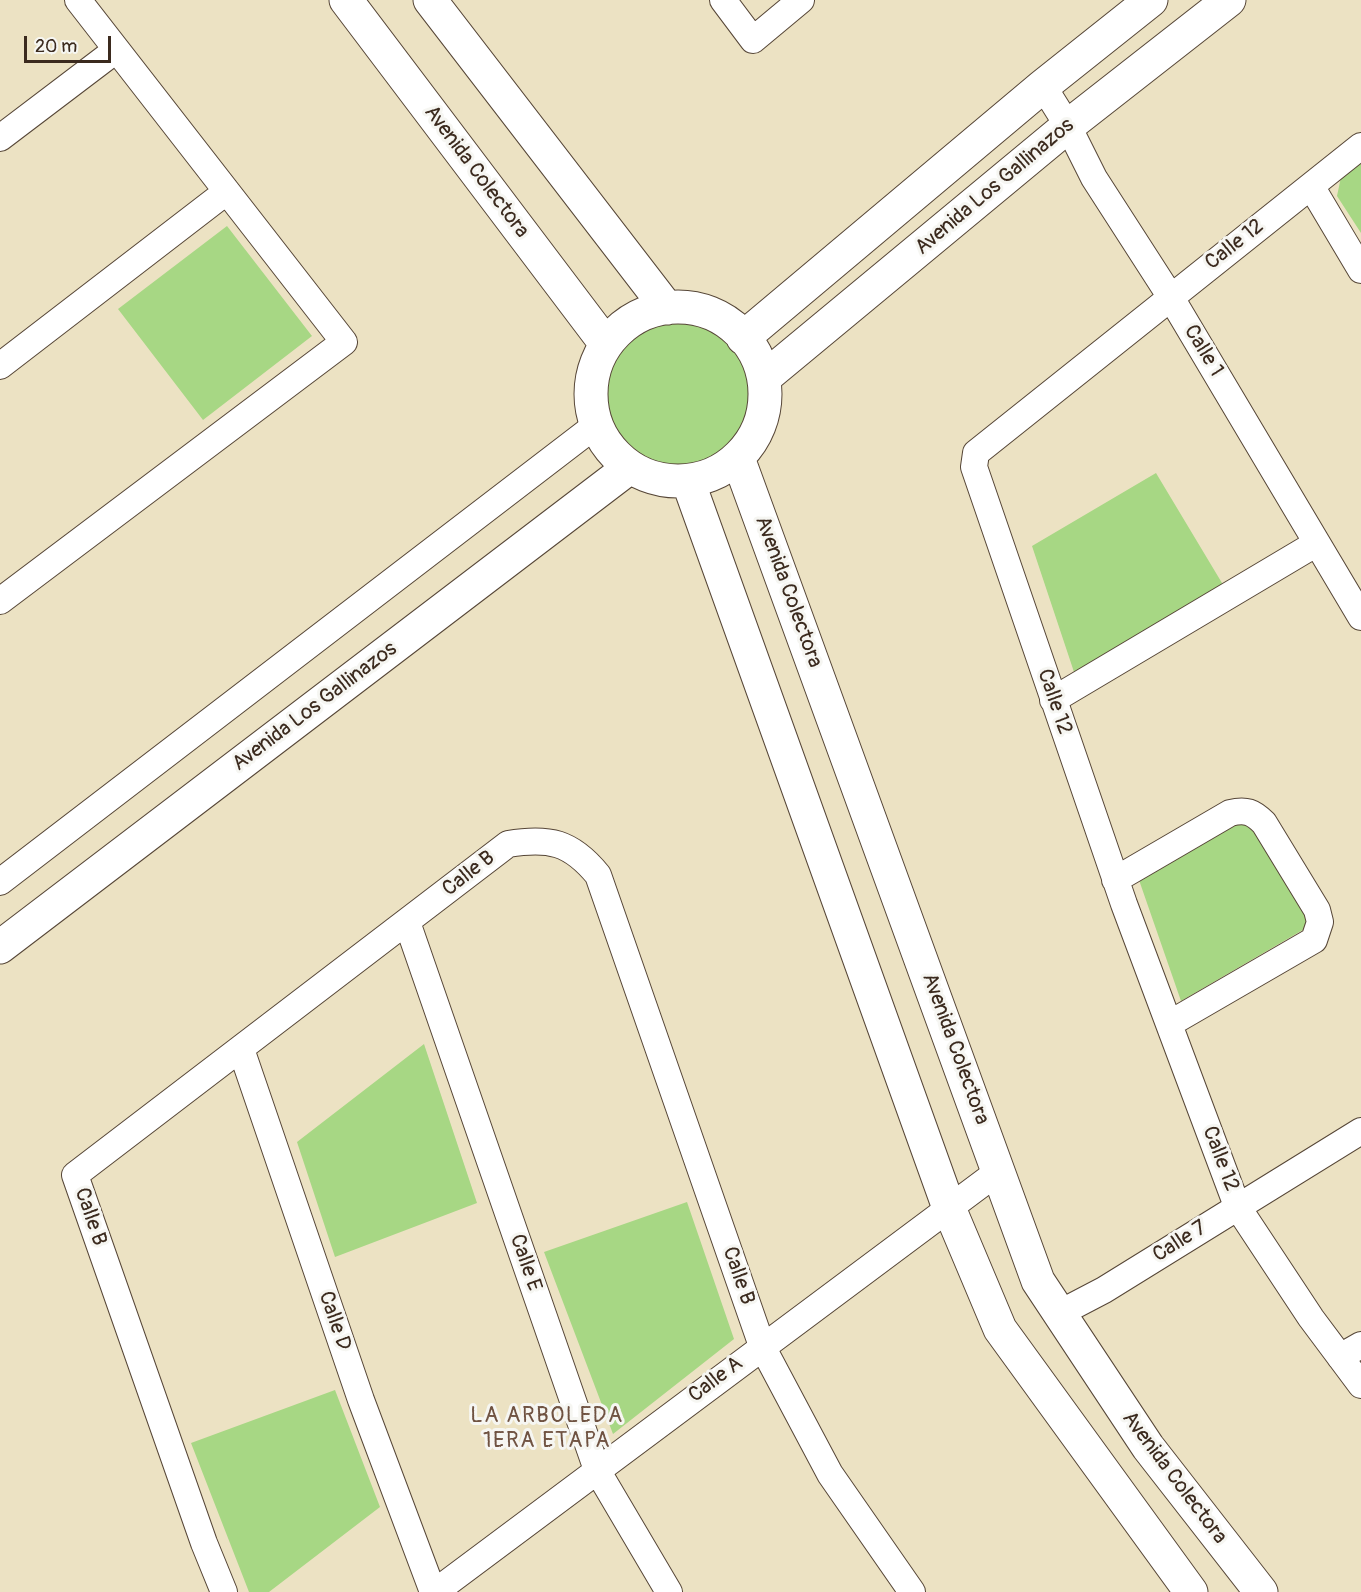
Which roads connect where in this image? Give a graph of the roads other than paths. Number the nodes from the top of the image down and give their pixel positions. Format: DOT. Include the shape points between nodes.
graph roads {
  1 [pos="78,0"];
  2 [pos="346,0"];
  3 [pos="430,0"];
  4 [pos="723,0"];
  5 [pos="801,0"];
  6 [pos="1151,0"];
  7 [pos="1230,0"];
  8 [pos="116,50"];
  9 [pos="1043,86"];
  10 [pos="1068,126"];
  11 [pos="0,138"];
  12 [pos="1361,146"];
  13 [pos="1311,186"];
  14 [pos="226,192"];
  15 [pos="1361,270"];
  16 [pos="1170,296"];
  17 [pos="667,308"];
  18 [pos="743,338"];
  19 [pos="606,344"];
  20 [pos="0,366"];
  21 [pos="764,378"];
  22 [pos="596,425"];
  23 [pos="738,458"];
  24 [pos="630,467"];
  25 [pos="688,481"];
  26 [pos="1317,543"];
  27 [pos="0,601"];
  28 [pos="1361,617"];
  29 [pos="1053,700"];
  30 [pos="1115,880"];
  31 [pos="0,882"];
  32 [pos="407,921"];
  33 [pos="0,947"];
  34 [pos="1169,1024"];
  35 [pos="241,1049"];
  36 [pos="1361,1131"];
  37 [pos="999,1171"];
  38 [pos="1237,1206"];
  39 [pos="949,1208"];
  40 [pos="1060,1313"];
  41 [pos="762,1346"];
  42 [pos="1351,1351"];
  43 [pos="1361,1385"];
  44 [pos="597,1470"];
  45 [pos="224,1592"];
  46 [pos="434,1592"];
  47 [pos="669,1592"];
  48 [pos="912,1592"];
  49 [pos="1191,1592"];
  50 [pos="1261,1592"];
  1 -- 8 [label="street"];
  2 -- 19 [label="street, Avenida Colectora"];
  3 -- 17 [label="street"];
  4 -- 5 [label="street" via="753,40"];
  6 -- 9 [label="street"];
  7 -- 10 [label="street, Avenida Los Gallinazos"];
  8 -- 11 [label="street"];
  8 -- 14 [label="street"];
  9 -- 10 [label="street, Calle 1"];
  9 -- 18 [label="street"];
  10 -- 16 [label="street, Calle 1" via="1094,178"];
  10 -- 21 [label="street, Avenida Los Gallinazos"];
  12 -- 13 [label="street, Calle 12"];
  13 -- 15 [label="street"];
  13 -- 16 [label="street, Calle 12"];
  14 -- 20 [label="street"];
  14 -- 27 [label="street" via="344,342"];
  16 -- 26 [label="street, Calle 1"];
  16 -- 29 [label="street, Calle 12" via="976,453 974,467"];
  17 -- 18 [label="street" via="710,313 735,328"];
  17 -- 19 [label="street" via="627,324"];
  18 -- 21 [label="street"];
  19 -- 22 [label="street" via="593,370 590,399"];
  21 -- 23 [label="street" via="764,407 755,434"];
  22 -- 24 [label="street" via="609,449"];
  22 -- 31 [label="street"];
  23 -- 25 [label="street" via="714,473"];
  23 -- 37 [label="street, Avenida Colectora"];
  24 -- 25 [label="street" via="657,479"];
  24 -- 33 [label="street, Avenida Los Gallinazos"];
  25 -- 39 [label="street"];
  26 -- 28 [label="street, Calle 1"];
  26 -- 29 [label="street"];
  29 -- 30 [label="street, Calle 12"];
  30 -- 34 [label="street, Calle 12"];
  30 -- 34 [label="street" via="1230,813 1242,810 1253,813 1264,823 1317,910 1320,922 1314,940"];
  32 -- 35 [label="street, Calle B"];
  32 -- 41 [label="street, Calle B" via="508,844 534,839 559,843 582,856 598,875"];
  32 -- 44 [label="street, Calle E"];
  34 -- 38 [label="street, Calle 12"];
  35 -- 45 [label="street, Calle B" via="75,1175"];
  35 -- 46 [label="street, Calle D" via="361,1400"];
  36 -- 38 [label="street, Calle 7"];
  37 -- 39 [label="street, Calle A"];
  37 -- 40 [label="street, Avenida Colectora" via="1038,1281"];
  38 -- 40 [label="street, Calle 7" via="1104,1290"];
  38 -- 42 [label="street, Calle 12"];
  39 -- 41 [label="street, Calle A"];
  39 -- 49 [label="street" via="1000,1329"];
  40 -- 50 [label="street, Avenida Colectora" via="1148,1447"];
  41 -- 44 [label="street, Calle A"];
  41 -- 48 [label="street, Calle B" via="830,1474"];
  42 -- 43 [label="street, Calle 12"];
  44 -- 46 [label="street, Calle A"];
  44 -- 47 [label="street, Calle E"];
}
